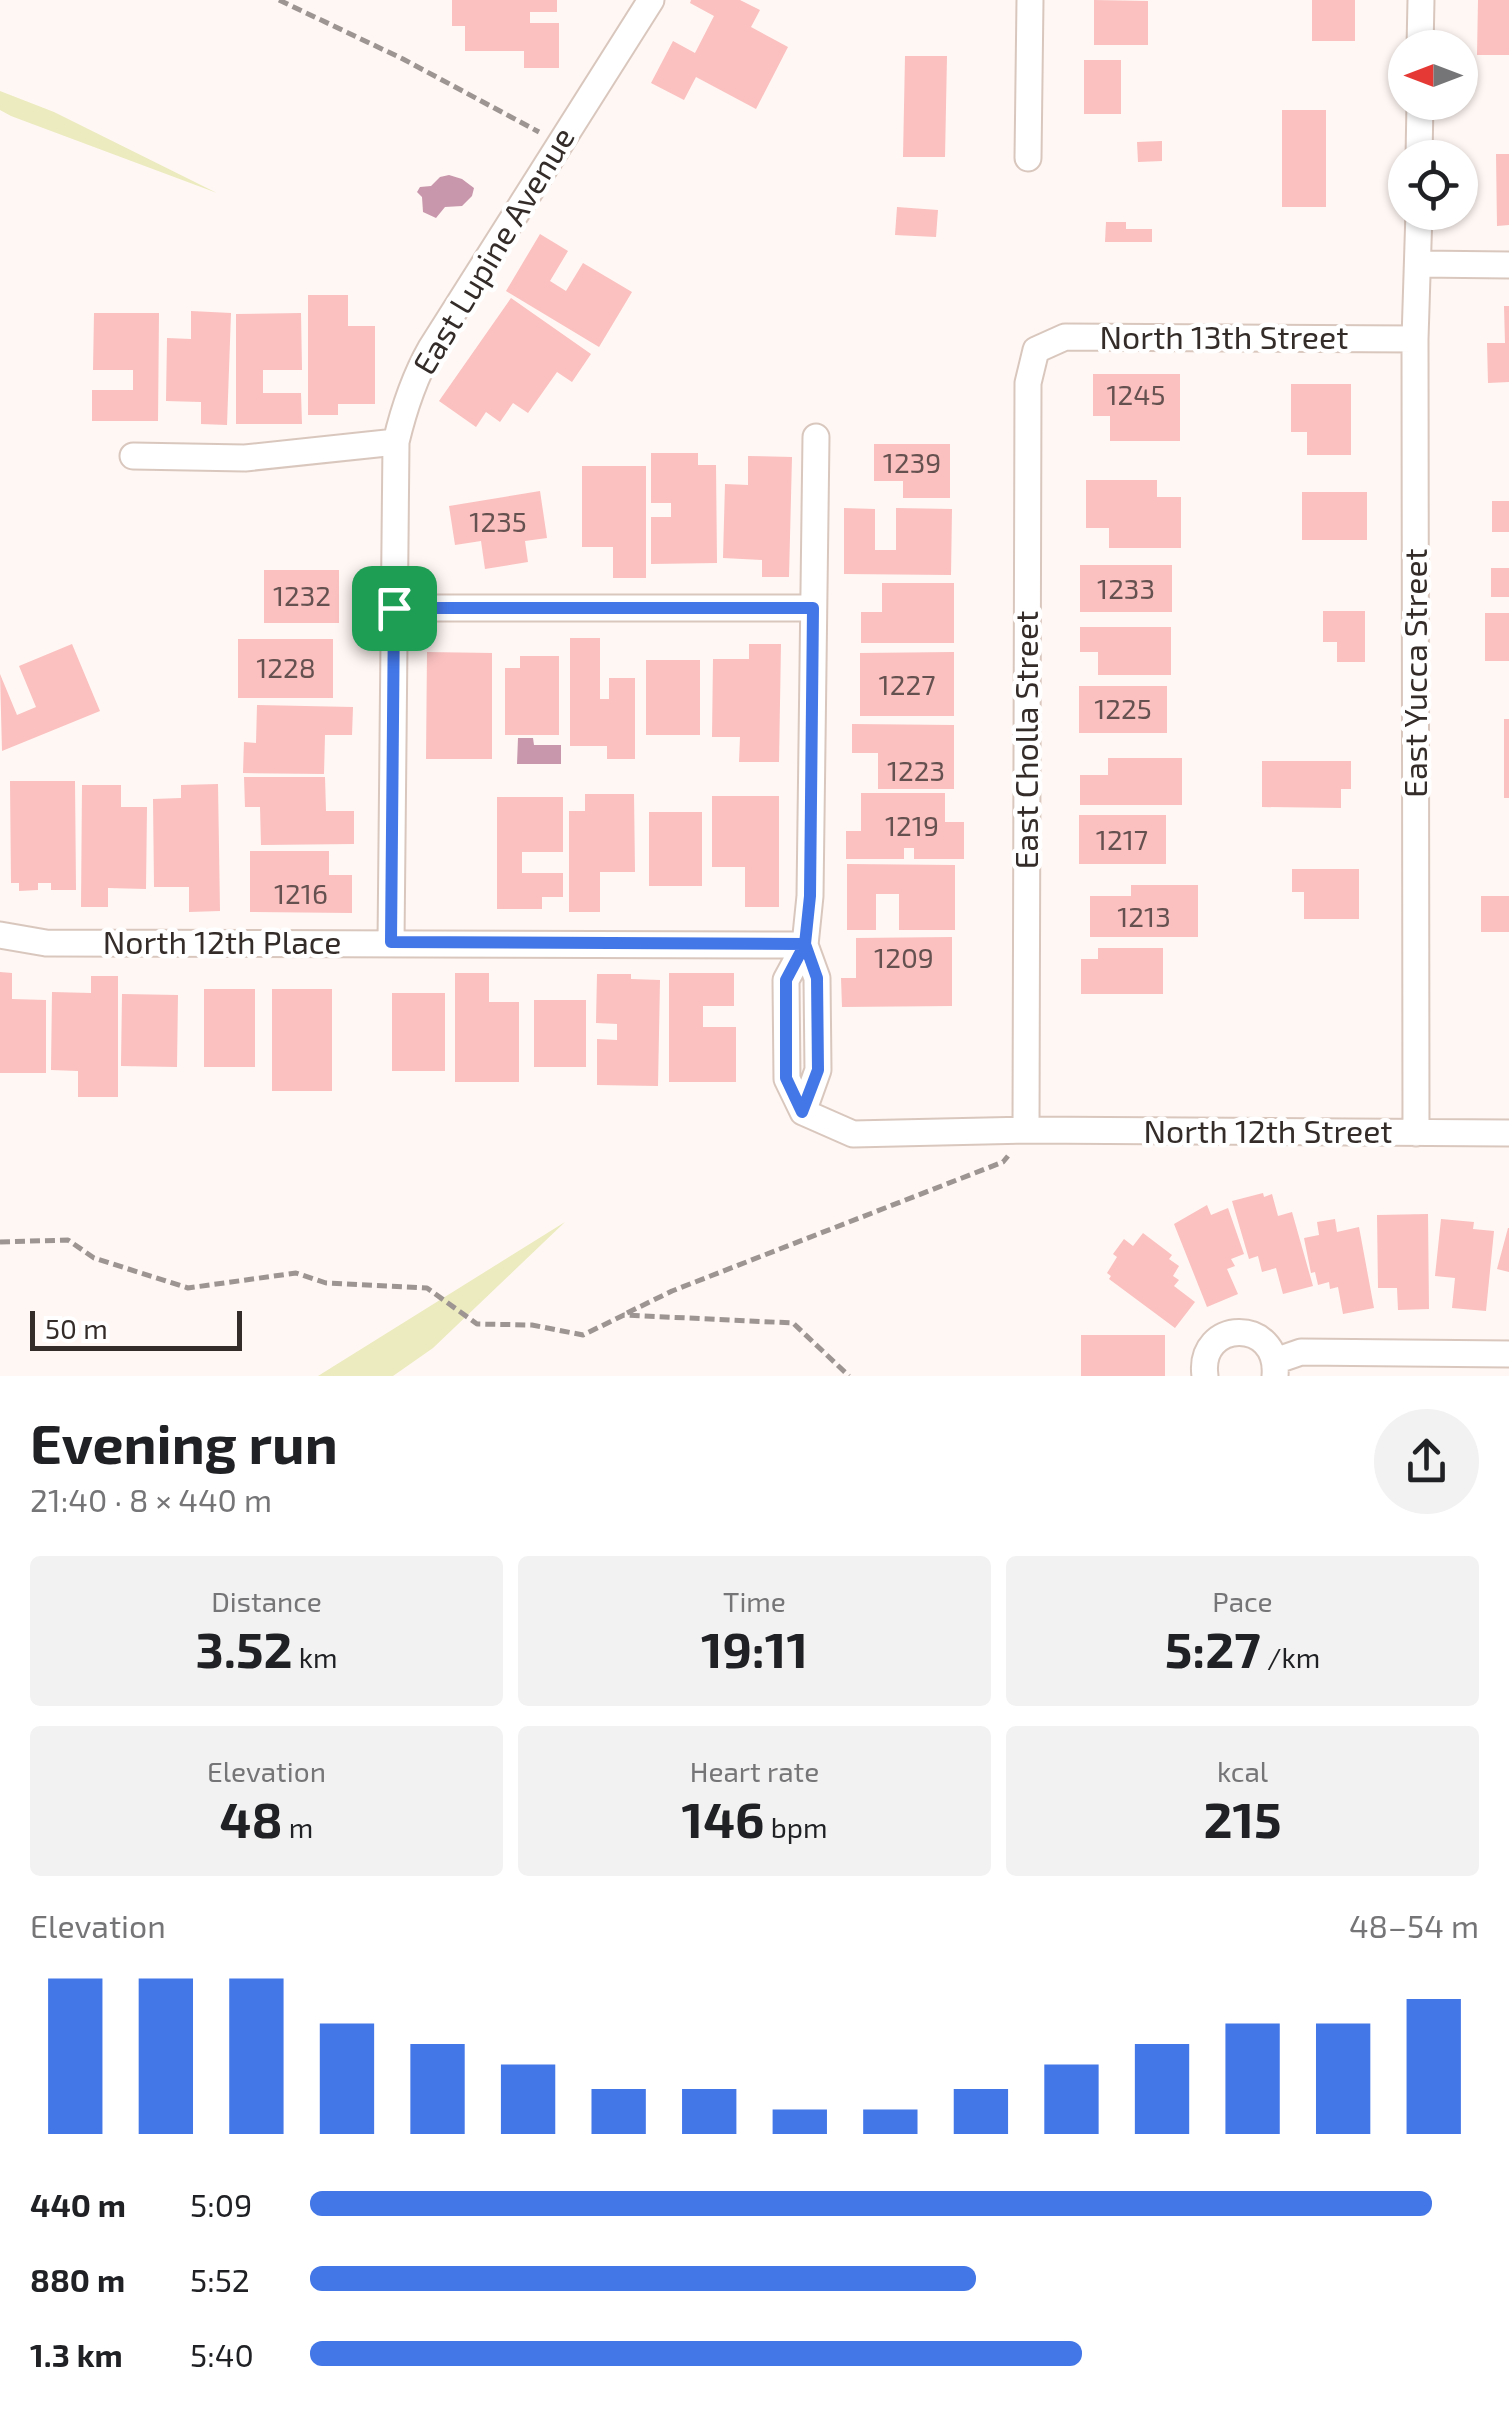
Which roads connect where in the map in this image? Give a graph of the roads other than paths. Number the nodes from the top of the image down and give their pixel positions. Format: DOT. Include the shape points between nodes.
graph roads {
  1 [pos="650,0"];
  2 [pos="1030,0"];
  3 [pos="1420,0"];
  4 [pos="1420,30"];
  5 [pos="1028,158"];
  6 [pos="1419,230"];
  7 [pos="1419,264"];
  8 [pos="1509,265"];
  9 [pos="1415,339"];
  10 [pos="1036,350"];
  11 [pos="816,437"];
  12 [pos="396,442"];
  13 [pos="133,456"];
  14 [pos="394,608"];
  15 [pos="813,608"];
  16 [pos="0,935"];
  17 [pos="391,942"];
  18 [pos="805,944"];
  19 [pos="1026,1130"];
  20 [pos="1416,1133"];
  21 [pos="1509,1133"];
  22 [pos="1509,1354"];
  23 [pos="1275,1368"];
  24 [pos="1205,1376"];
  1 -- 12 [label="street, East Lupine Avenue" via="423,362"];
  2 -- 5 [label="street"];
  3 -- 4 [label="street"];
  6 -- 7 [label="street, East Yucca Street"];
  7 -- 8 [label="street"];
  7 -- 9 [label="street, East Yucca Street"];
  9 -- 10 [label="street, North 13th Street" via="1065,337"];
  9 -- 20 [label="street, East Yucca Street"];
  10 -- 19 [label="street, East Cholla Street" via="1028,383"];
  11 -- 15 [label="street"];
  12 -- 13 [label="street" via="245,458"];
  12 -- 14 [label="street, East Lupine Avenue"];
  14 -- 15 [label="street"];
  14 -- 17 [label="street, East Lupine Avenue"];
  15 -- 18 [label="street"];
  16 -- 17 [label="street, North 12th Place" via="46,943"];
  17 -- 18 [label="street, North 12th Place"];
  18 -- 19 [label="street, North 12th Street" via="786,980 786,1078 802,1112 853,1134"];
  19 -- 20 [label="street, North 12th Street"];
  20 -- 21 [label="street, North 12th Street"];
  22 -- 23 [label="street" via="1300,1352"];
  23 -- 24 [label="street" via="1259,1337 1236,1332 1212,1344"];
}
